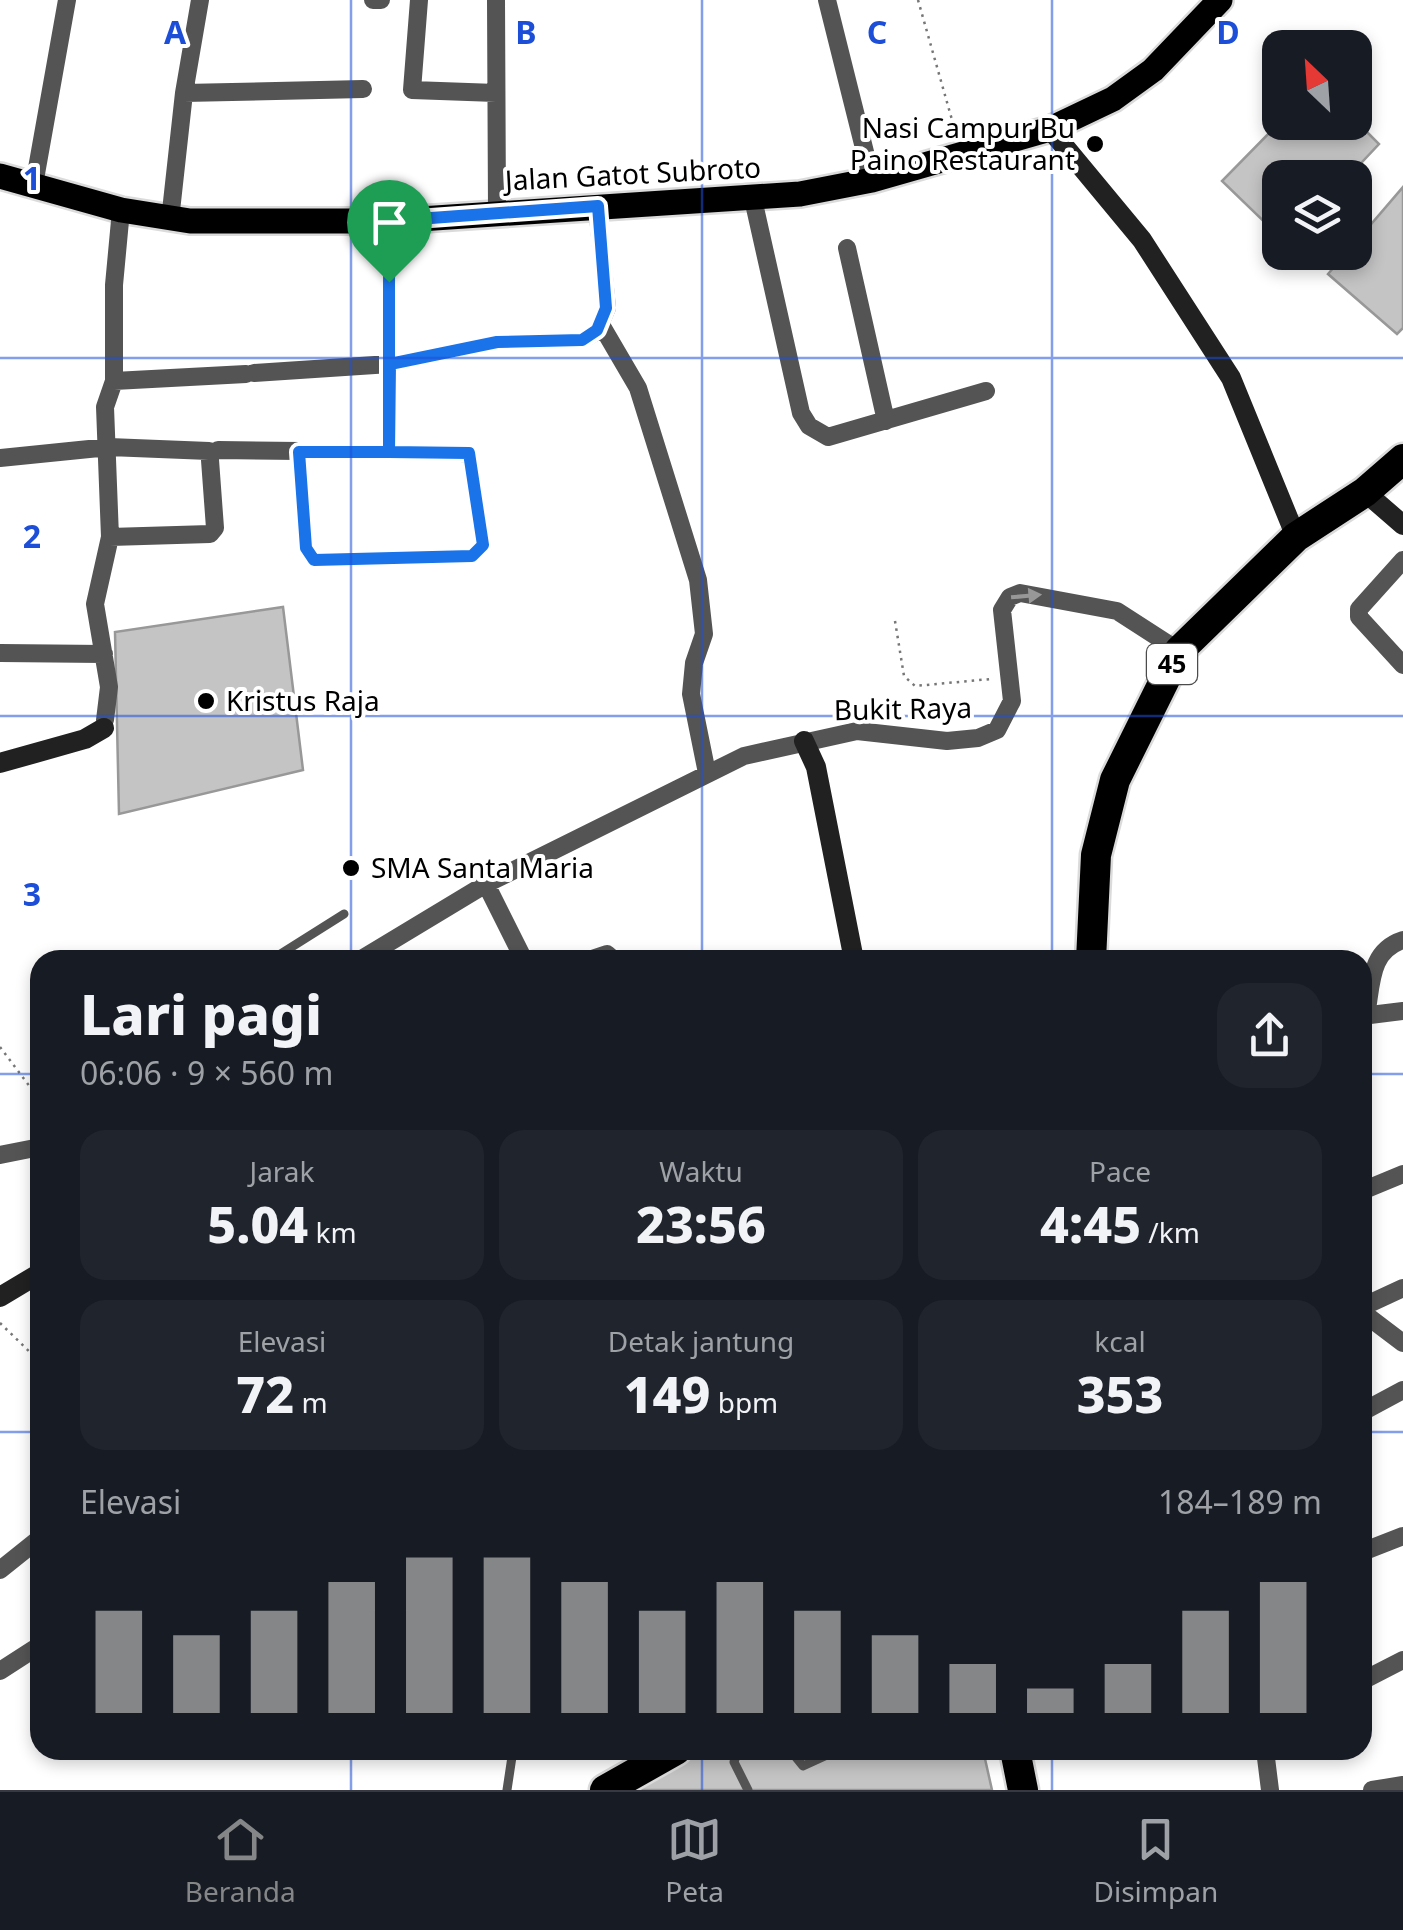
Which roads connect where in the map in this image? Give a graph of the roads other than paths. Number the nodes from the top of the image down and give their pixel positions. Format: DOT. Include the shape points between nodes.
graph roads {
  1 [pos="67,0"];
  2 [pos="200,0"];
  3 [pos="374,0"];
  4 [pos="381,0"];
  5 [pos="419,0"];
  6 [pos="496,0"];
  7 [pos="827,0"];
  8 [pos="1220,0"];
  9 [pos="363,89"];
  10 [pos="184,93"];
  11 [pos="496,93"];
  12 [pos="1050,129"];
  13 [pos="0,176"];
  14 [pos="872,180"];
  15 [pos="34,186"];
  16 [pos="753,199"];
  17 [pos="598,206"];
  18 [pos="121,210"];
  19 [pos="497,211"];
  20 [pos="170,220"];
  21 [pos="390,221"];
  22 [pos="848,248"];
  23 [pos="600,323"];
  24 [pos="390,364"];
  25 [pos="114,381"];
  26 [pos="986,390"];
  27 [pos="886,421"];
  28 [pos="109,447"];
  29 [pos="299,452"];
  30 [pos="389,452"];
  31 [pos="212,453"];
  32 [pos="0,458"];
  33 [pos="1403,459"];
  34 [pos="1365,492"];
  35 [pos="1403,525"];
  36 [pos="1296,537"];
  37 [pos="110,538"];
  38 [pos="1403,560"];
  39 [pos="1179,651"];
  40 [pos="0,653"];
  41 [pos="104,654"];
  42 [pos="1403,665"];
  43 [pos="104,724"];
  44 [pos="804,741"];
  45 [pos="0,763"];
  46 [pos="706,773"];
  47 [pos="486,884"];
  48 [pos="344,914"];
  49 [pos="1403,940"];
  50 [pos="288,950"];
  51 [pos="377,950"];
  52 [pos="519,950"];
  53 [pos="852,950"];
  54 [pos="1091,950"];
  55 [pos="1372,979"];
  56 [pos="1403,1012"];
  57 [pos="1372,1014"];
  58 [pos="30,1149"];
  59 [pos="0,1155"];
  60 [pos="1403,1174"];
  61 [pos="1372,1187"];
  62 [pos="30,1279"];
  63 [pos="1403,1288"];
  64 [pos="0,1297"];
  65 [pos="1372,1304"];
  66 [pos="1372,1317"];
  67 [pos="1403,1343"];
  68 [pos="1403,1390"];
  69 [pos="1372,1407"];
  70 [pos="1403,1536"];
  71 [pos="30,1546"];
  72 [pos="1372,1548"];
  73 [pos="0,1570"];
  74 [pos="30,1651"];
  75 [pos="1403,1660"];
  76 [pos="0,1671"];
  77 [pos="1372,1676"];
  78 [pos="512,1760"];
  79 [pos="652,1760"];
  80 [pos="735,1760"];
  81 [pos="1017,1760"];
  82 [pos="1266,1760"];
  83 [pos="1403,1785"];
  84 [pos="507,1790"];
  85 [pos="605,1790"];
  86 [pos="748,1790"];
  87 [pos="1023,1790"];
  88 [pos="1270,1790"];
  89 [pos="1372,1790"];
  1 -- 15 [label="street"];
  2 -- 10 [label="street"];
  3 -- 4 [label="street"];
  5 -- 11 [label="street" via="412,90"];
  6 -- 11 [label="street"];
  7 -- 14 [label="street"];
  8 -- 12 [label="main road, Jalan Gatot Subroto" via="1153,70"];
  9 -- 10 [label="street"];
  10 -- 20 [label="street"];
  11 -- 19 [label="street"];
  12 -- 14 [label="main road, Jalan Gatot Subroto"];
  12 -- 36 [label="street" via="1142,240 1231,378"];
  13 -- 15 [label="main road, Jalan Gatot Subroto"];
  14 -- 16 [label="main road, Jalan Gatot Subroto"];
  15 -- 18 [label="main road, Jalan Gatot Subroto"];
  16 -- 17 [label="main road, Jalan Gatot Subroto"];
  16 -- 27 [label="street" via="800,413 828,437"];
  17 -- 19 [label="main road, Jalan Gatot Subroto"];
  17 -- 23 [label="street" via="606,308"];
  18 -- 20 [label="main road, Jalan Gatot Subroto"];
  18 -- 25 [label="street"];
  19 -- 21 [label="main road, Jalan Gatot Subroto"];
  20 -- 21 [label="main road, Jalan Gatot Subroto"];
  21 -- 24 [label="street"];
  22 -- 27 [label="street"];
  23 -- 24 [label="street" via="582,340 497,342"];
  23 -- 46 [label="street" via="638,388 698,580 704,634 692,694"];
  24 -- 25 [label="street"];
  24 -- 30 [label="street"];
  25 -- 28 [label="street" via="106,406"];
  26 -- 27 [label="street"];
  28 -- 31 [label="street"];
  28 -- 32 [label="street"];
  28 -- 37 [label="street"];
  29 -- 30 [label="street"];
  29 -- 30 [label="street" via="306,548 314,560 479,552 469,453"];
  29 -- 31 [label="street"];
  31 -- 37 [label="street" via="210,534"];
  33 -- 34 [label="highway, 45"];
  34 -- 35 [label="street"];
  34 -- 36 [label="highway, 45"];
  36 -- 39 [label="highway, 45"];
  37 -- 41 [label="street" via="95,604"];
  38 -- 42 [label="street" via="1358,617"];
  44 -- 39 [label="street, Bukit Raya, one-way" via="857,731 947,741 997,730 1012,701 1002,610 1020,593 1117,611"];
  39 -- 54 [label="highway, 45" via="1115,780 1096,854"];
  40 -- 41 [label="street"];
  41 -- 43 [label="street"];
  43 -- 45 [label="street" via="85,739"];
  44 -- 46 [label="street, Bukit Raya"];
  44 -- 53 [label="street" via="816,768"];
  46 -- 47 [label="street, Bukit Raya"];
  47 -- 51 [label="street, Bukit Raya"];
  47 -- 52 [label="street"];
  48 -- 50 [label="lane"];
  49 -- 55 [label="street" via="1377,956"];
  56 -- 57 [label="street"];
  58 -- 59 [label="street"];
  60 -- 61 [label="street"];
  62 -- 64 [label="street"];
  63 -- 65 [label="street"];
  66 -- 67 [label="street"];
  68 -- 69 [label="street"];
  70 -- 72 [label="street"];
  71 -- 73 [label="street"];
  74 -- 76 [label="street"];
  75 -- 77 [label="street"];
  78 -- 84 [label="lane"];
  79 -- 85 [label="highway"];
  80 -- 86 [label="lane"];
  81 -- 87 [label="highway"];
  82 -- 88 [label="street"];
  83 -- 89 [label="street"];
}
